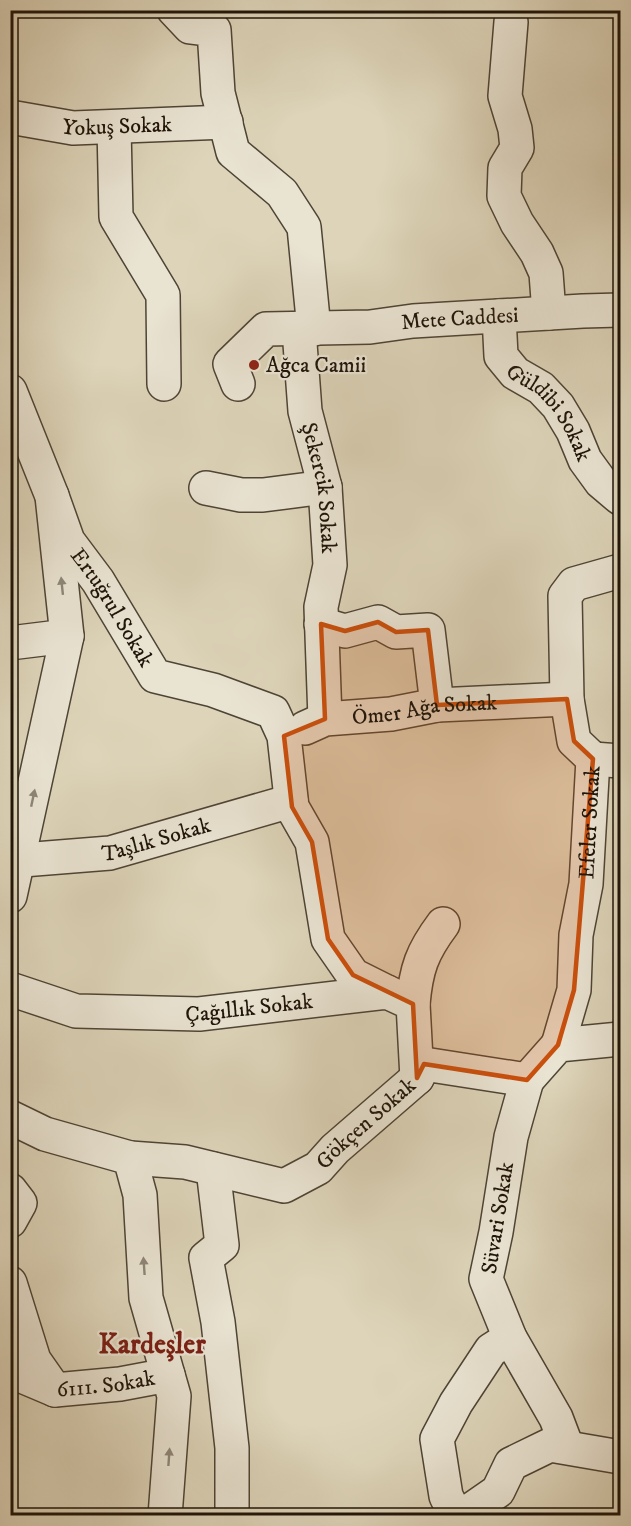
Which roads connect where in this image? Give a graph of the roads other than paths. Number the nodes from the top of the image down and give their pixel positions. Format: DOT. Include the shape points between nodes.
graph roads {
  1 [pos="174,10"];
  2 [pos="218,20"];
  3 [pos="511,22"];
  4 [pos="10,117"];
  5 [pos="225,122"];
  6 [pos="114,127"];
  7 [pos="621,310"];
  8 [pos="549,313"];
  9 [pos="499,316"];
  10 [pos="307,329"];
  11 [pos="165,384"];
  12 [pos="238,384"];
  13 [pos="10,391"];
  14 [pos="325,487"];
  15 [pos="206,488"];
  16 [pos="52,496"];
  17 [pos="621,498"];
  18 [pos="621,571"];
  19 [pos="321,624"];
  20 [pos="67,636"];
  21 [pos="10,643"];
  22 [pos="567,699"];
  23 [pos="436,705"];
  24 [pos="325,719"];
  25 [pos="284,736"];
  26 [pos="607,760"];
  27 [pos="291,801"];
  28 [pos="15,861"];
  29 [pos="10,896"];
  30 [pos="443,924"];
  31 [pos="10,989"];
  32 [pos="400,998"];
  33 [pos="621,1039"];
  34 [pos="558,1045"];
  35 [pos="417,1078"];
  36 [pos="527,1080"];
  37 [pos="10,1117"];
  38 [pos="130,1158"];
  39 [pos="213,1169"];
  40 [pos="10,1190"];
  41 [pos="10,1221"];
  42 [pos="10,1283"];
  43 [pos="510,1338"];
  44 [pos="10,1371"];
  45 [pos="168,1375"];
  46 [pos="55,1390"];
  47 [pos="567,1447"];
  48 [pos="621,1457"];
  49 [pos="165,1515"];
  50 [pos="232,1515"];
  51 [pos="456,1515"];
  52 [pos="462,1515"];
  1 -- 2 [label="street" via="190,27"];
  2 -- 5 [label="street, Şekercik Sokak" via="218,93"];
  3 -- 8 [label="street" via="505,96 517,148 505,168 504,196 546,273"];
  4 -- 6 [label="street, Yokuş Sokak" via="73,128"];
  5 -- 6 [label="street, Yokuş Sokak"];
  5 -- 10 [label="street, Şekercik Sokak" via="233,152 282,194 304,227"];
  6 -- 11 [label="street" via="116,217 163,295"];
  7 -- 8 [label="street, Mete Caddesi"];
  8 -- 9 [label="street, Mete Caddesi"];
  9 -- 10 [label="street, Mete Caddesi"];
  9 -- 17 [label="street, Güldibi Sokak" via="501,356 515,373 541,388 558,406 585,459 601,482"];
  10 -- 12 [label="street, Mete Caddesi" via="266,329 230,364"];
  10 -- 14 [label="street, Şekercik Sokak" via="305,411"];
  13 -- 16 [label="street"];
  14 -- 15 [label="street" via="263,495"];
  14 -- 19 [label="street, Şekercik Sokak" via="330,565"];
  20 -- 16 [label="street, one-way"];
  16 -- 25 [label="street, Ertuğrul Sokak" via="68,541 98,581 155,676 213,690 273,712"];
  18 -- 22 [label="street, Efeler Sokak" via="574,584 565,596"];
  19 -- 23 [label="street" via="345,631 378,622 396,632 428,630"];
  19 -- 24 [label="street, Şekercik Sokak"];
  20 -- 21 [label="street"];
  28 -- 20 [label="street, one-way"];
  22 -- 23 [label="street, Ömer Ağa Sokak"];
  22 -- 26 [label="street, Efeler Sokak" via="574,741"];
  23 -- 24 [label="street, Ömer Ağa Sokak" via="391,714"];
  24 -- 25 [label="street, Ömer Ağa Sokak"];
  25 -- 27 [label="street, Ertuğrul Sokak"];
  26 -- 34 [label="street, Efeler Sokak" via="576,935 574,990"];
  27 -- 28 [label="street, Taşlık Sokak" via="110,853"];
  27 -- 32 [label="street, Ertuğrul Sokak" via="312,842 328,939 353,975"];
  28 -- 29 [label="street"];
  30 -- 32 [label="street"];
  31 -- 32 [label="street, Çağıllık Sokak" via="76,1011 199,1014"];
  32 -- 35 [label="street"];
  33 -- 34 [label="street"];
  34 -- 36 [label="street"];
  35 -- 36 [label="street, Gökçen Sokak" via="424,1064"];
  35 -- 39 [label="street, Gökçen Sokak" via="318,1168 285,1186"];
  36 -- 43 [label="street, Süvari Sokak" via="511,1137 486,1279"];
  37 -- 38 [label="street, Gökçen Sokak" via="45,1134"];
  38 -- 39 [label="street, Gökçen Sokak" via="185,1162"];
  45 -- 38 [label="street, one-way" via="146,1298 140,1195"];
  39 -- 50 [label="street" via="222,1245 206,1258 218,1322 232,1448"];
  40 -- 41 [label="street" via="20,1203"];
  42 -- 46 [label="street" via="34,1360"];
  43 -- 47 [label="street, Süvari Sokak" via="556,1418"];
  43 -- 51 [label="street" via="491,1350 456,1402 438,1439 446,1496"];
  44 -- 46 [label="street, 6111. Sokak"];
  45 -- 46 [label="street, 6111. Sokak"];
  49 -- 45 [label="street, one-way" via="174,1396"];
  47 -- 48 [label="street"];
  47 -- 52 [label="street" via="550,1445 511,1464 498,1491"];
}
